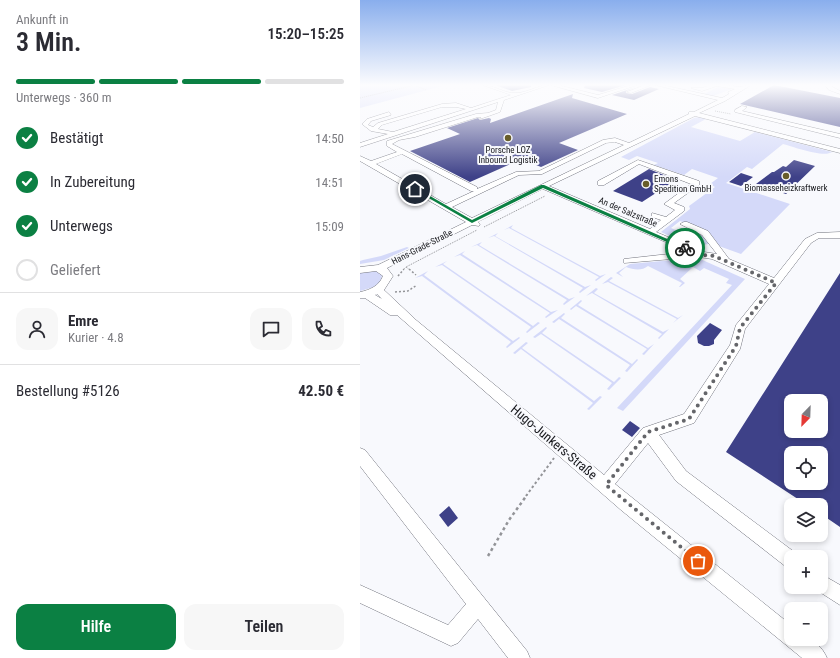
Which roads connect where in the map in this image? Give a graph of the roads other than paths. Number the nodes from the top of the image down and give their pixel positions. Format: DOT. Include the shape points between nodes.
graph roads {
  1 [pos="385,116"];
  2 [pos="409,116"];
  3 [pos="450,116"];
  4 [pos="476,116"];
  5 [pos="687,116"];
  6 [pos="702,116"];
  7 [pos="757,116"];
  8 [pos="804,127"];
  9 [pos="373,130"];
  10 [pos="401,131"];
  11 [pos="394,133"];
  12 [pos="413,136"];
  13 [pos="840,136"];
  14 [pos="789,139"];
  15 [pos="360,145"];
  16 [pos="630,145"];
  17 [pos="579,147"];
  18 [pos="593,147"];
  19 [pos="840,151"];
  20 [pos="402,152"];
  21 [pos="360,158"];
  22 [pos="627,161"];
  23 [pos="370,164"];
  24 [pos="635,164"];
  25 [pos="601,183"];
  26 [pos="489,187"];
  27 [pos="546,188"];
  28 [pos="446,207"];
  29 [pos="655,215"];
  30 [pos="667,220"];
  31 [pos="475,224"];
  32 [pos="684,224"];
  33 [pos="650,233"];
  34 [pos="840,235"];
  35 [pos="683,247"];
  36 [pos="627,261"];
  37 [pos="728,261"];
  38 [pos="360,270"];
  39 [pos="384,271"];
  40 [pos="777,281"];
  41 [pos="378,289"];
  42 [pos="364,295"];
  43 [pos="412,323"];
  44 [pos="648,432"];
  45 [pos="360,455"];
  46 [pos="606,485"];
  47 [pos="784,555"];
  48 [pos="828,588"];
  49 [pos="360,594"];
  50 [pos="840,596"];
  51 [pos="478,605"];
  52 [pos="784,631"];
  53 [pos="802,646"];
  54 [pos="520,658"];
  55 [pos="817,658"];
  1 -- 9 [label="street" via="365,124"];
  2 -- 9 [label="street" via="380,124"];
  3 -- 10 [label="street"];
  4 -- 12 [label="street"];
  5 -- 16 [label="street, Hans-Grade-Straße"];
  6 -- 14 [label="street"];
  7 -- 8 [label="street"];
  8 -- 13 [label="street"];
  8 -- 14 [label="street"];
  9 -- 11 [label="street"];
  10 -- 11 [label="street"];
  10 -- 12 [label="street"];
  11 -- 15 [label="street"];
  12 -- 20 [label="street" via="389,142 389,145"];
  14 -- 19 [label="street"];
  16 -- 18 [label="street" via="610,140"];
  16 -- 27 [label="street, Hans-Grade-Straße" via="615,155"];
  17 -- 18 [label="street"];
  18 -- 26 [label="street" via="540,173 518,173"];
  20 -- 23 [label="street"];
  20 -- 26 [label="street" via="471,187 478,183"];
  21 -- 23 [label="street"];
  22 -- 24 [label="street"];
  23 -- 28 [label="street"];
  24 -- 25 [label="street"];
  24 -- 30 [label="street" via="638,162 696,183 668,204 681,209"];
  26 -- 28 [label="street"];
  27 -- 31 [label="street, Hans-Grade-Straße"];
  27 -- 33 [label="street, An der Salzstraße"];
  28 -- 31 [label="street"];
  29 -- 30 [label="street"];
  30 -- 33 [label="street"];
  31 -- 39 [label="street, Hans-Grade-Straße"];
  32 -- 37 [label="street" via="705,233"];
  33 -- 35 [label="street, An der Salzstraße"];
  34 -- 40 [label="street" via="817,236 808,241"];
  35 -- 36 [label="street" via="672,256"];
  35 -- 37 [label="street, An der Salzstraße"];
  37 -- 40 [label="street, An der Salzstraße"];
  38 -- 39 [label="street"];
  39 -- 41 [label="street" via="387,280"];
  40 -- 44 [label="street" via="740,328 736,346 689,419"];
  41 -- 42 [label="street"];
  41 -- 43 [label="street, Hugo-Junkers-Straße"];
  42 -- 43 [label="street, Hugo-Junkers-Straße"];
  43 -- 46 [label="street, Hugo-Junkers-Straße"];
  44 -- 46 [label="street"];
  44 -- 47 [label="street" via="681,476"];
  45 -- 51 [label="street"];
  46 -- 52 [label="street, Hugo-Junkers-Straße"];
  48 -- 50 [label="street"];
  49 -- 51 [label="street" via="452,636"];
  51 -- 54 [label="street"];
  53 -- 55 [label="street"];
}
